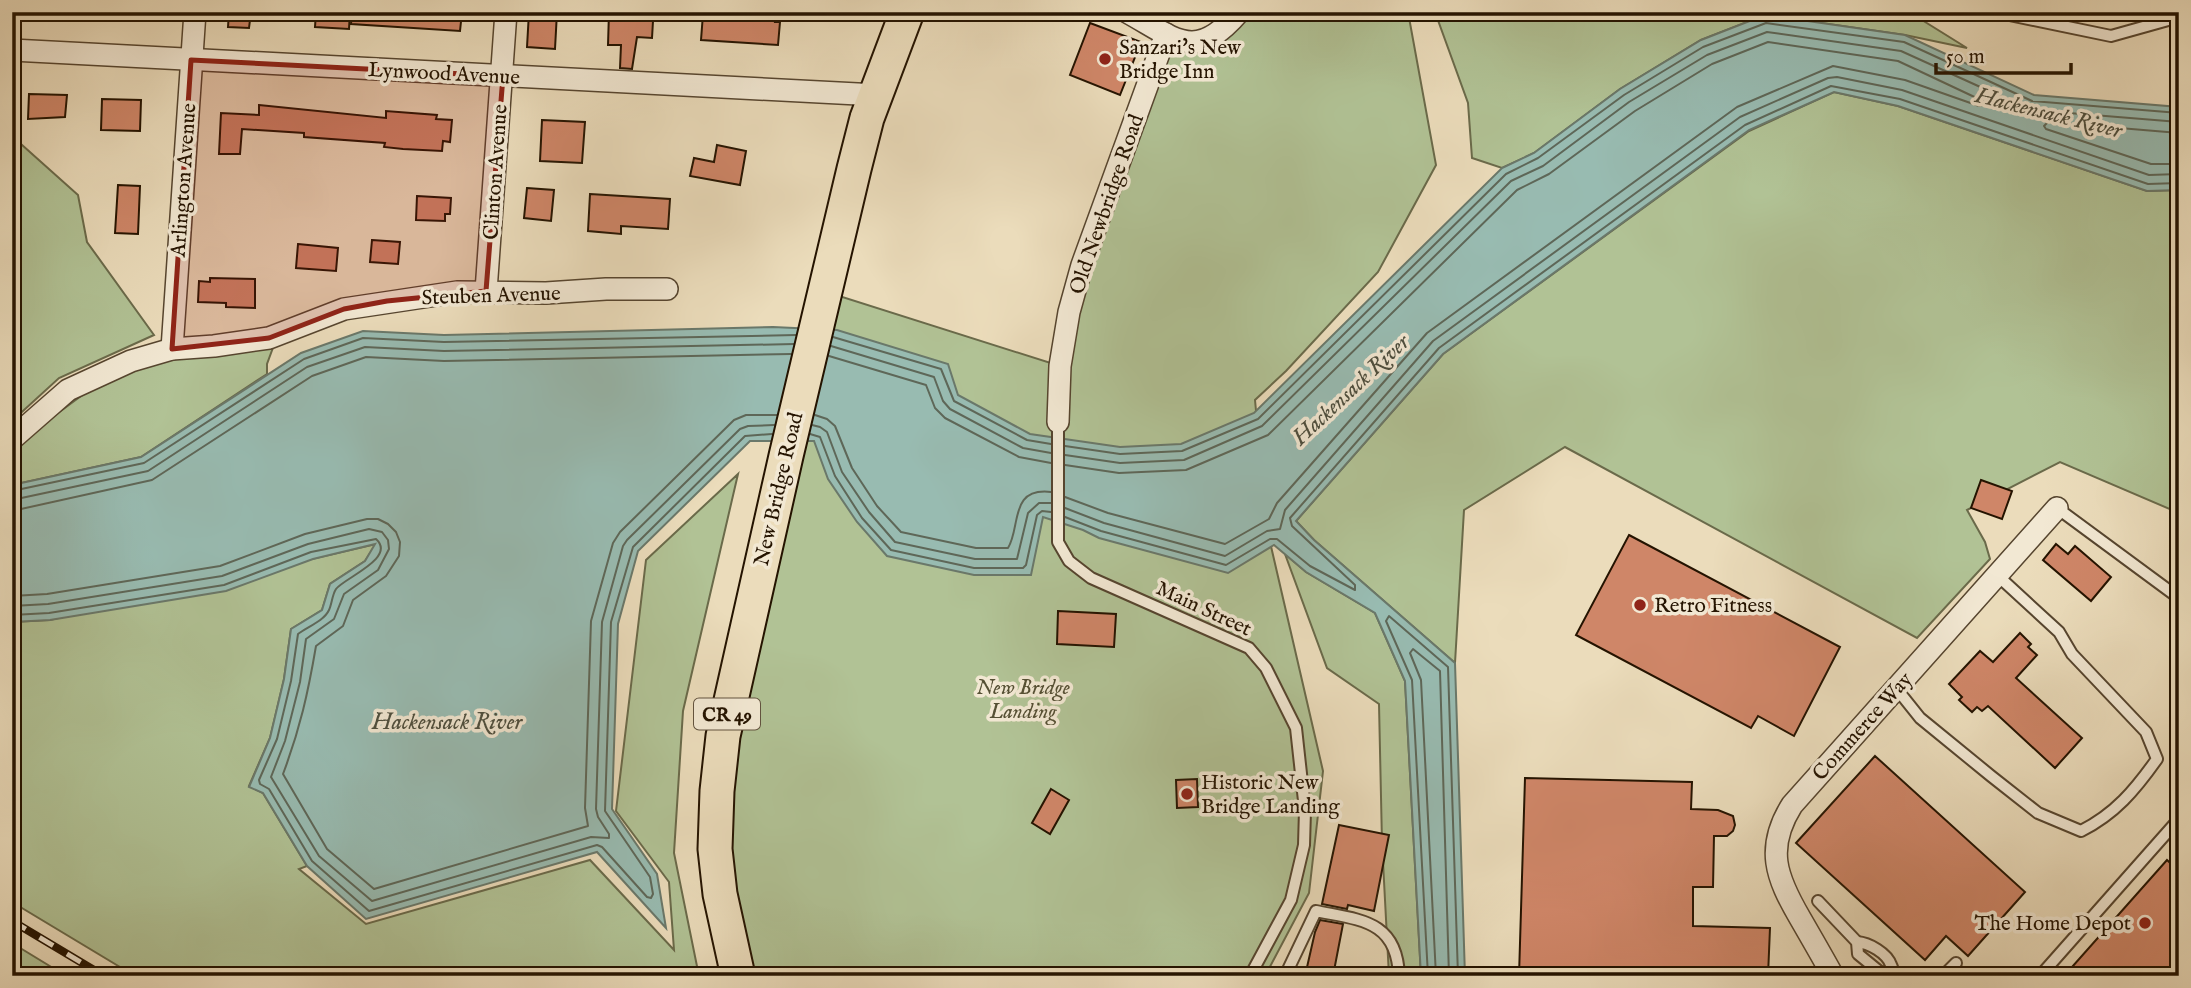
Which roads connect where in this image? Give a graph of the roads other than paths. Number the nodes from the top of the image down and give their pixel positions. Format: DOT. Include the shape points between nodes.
graph roads {
  1 [pos="195,12"];
  2 [pos="506,12"];
  3 [pos="907,12"];
  4 [pos="1127,12"];
  5 [pos="1239,12"];
  6 [pos="1995,12"];
  7 [pos="2152,12"];
  8 [pos="2179,17"];
  9 [pos="2152,25"];
  10 [pos="1166,34"];
  11 [pos="12,50"];
  12 [pos="191,60"];
  13 [pos="503,76"];
  14 [pos="877,95"];
  15 [pos="667,289"];
  16 [pos="486,291"];
  17 [pos="172,349"];
  18 [pos="1058,422"];
  19 [pos="12,439"];
  20 [pos="2057,508"];
  21 [pos="1997,575"];
  22 [pos="2179,598"];
  23 [pos="1896,688"];
  24 [pos="2179,819"];
  25 [pos="1818,901"];
  26 [pos="1956,962"];
  27 [pos="1894,974"];
  28 [pos="737,976"];
  29 [pos="1250,976"];
  30 [pos="1285,976"];
  31 [pos="1399,976"];
  32 [pos="1833,976"];
  33 [pos="1943,976"];
  34 [pos="2040,976"];
  1 -- 12 [label="street, Arlington Avenue"];
  2 -- 13 [label="street, Clinton Avenue"];
  3 -- 14 [label="main road, New Bridge Road / CR 49"];
  4 -- 10 [label="street"];
  5 -- 10 [label="street" via="1210,39 1188,43"];
  6 -- 9 [label="lane" via="2111,36"];
  7 -- 9 [label="lane"];
  8 -- 9 [label="lane"];
  10 -- 18 [label="street, Old Newbridge Road" via="1069,312 1060,366"];
  11 -- 12 [label="street, Lynwood Avenue"];
  12 -- 13 [label="street, Lynwood Avenue"];
  12 -- 17 [label="street, Arlington Avenue"];
  13 -- 14 [label="street, Lynwood Avenue"];
  13 -- 16 [label="street, Clinton Avenue"];
  14 -- 28 [label="main road, New Bridge Road / CR 49" via="857,156 723,736 715,849"];
  15 -- 16 [label="street, Steuben Avenue"];
  16 -- 17 [label="street, Steuben Avenue" via="387,301 344,309 269,338"];
  17 -- 19 [label="street, Steuben Avenue" via="131,360 68,390"];
  18 -- 29 [label="lane, Main Street" via="1058,542 1069,561 1091,578 1249,648 1266,668 1296,728 1306,810 1304,845 1291,900"];
  20 -- 21 [label="street, Commerce Way"];
  20 -- 22 [label="lane"];
  21 -- 23 [label="street, Commerce Way"];
  21 -- 23 [label="lane" via="2059,632 2072,654 2146,732 2157,760 2137,788 2104,819 2081,831 2038,813 1920,718"];
  23 -- 32 [label="street, Commerce Way" via="1792,805 1778,834 1777,871 1784,890"];
  24 -- 34 [label="lane"];
  25 -- 27 [label="lane" via="1857,942 1868,943 1891,962"];
  26 -- 33 [label="lane"];
  30 -- 31 [label="lane" via="1316,911 1370,922 1392,942"];
}
